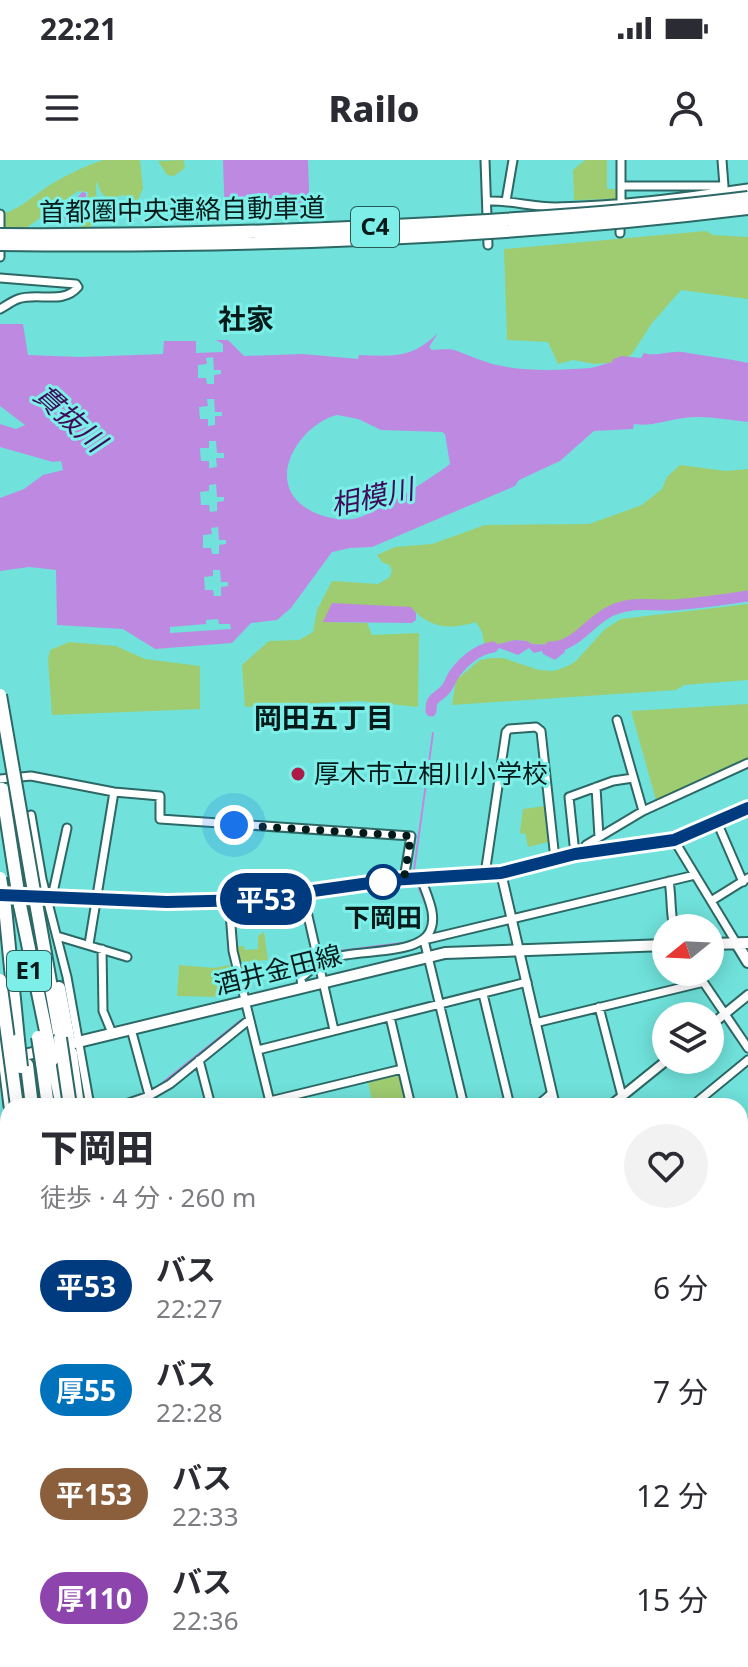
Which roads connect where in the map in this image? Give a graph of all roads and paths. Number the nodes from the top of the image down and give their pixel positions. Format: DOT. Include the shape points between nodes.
graph roads {
  1 [pos="485,160"];
  2 [pos="513,160"];
  3 [pos="621,160"];
  4 [pos="722,160"];
  5 [pos="622,186"];
  6 [pos="748,188"];
  7 [pos="748,198"];
  8 [pos="487,201"];
  9 [pos="506,201"];
  10 [pos="621,203"];
  11 [pos="748,208"];
  12 [pos="620,233"];
  13 [pos="1,237"];
  14 [pos="488,245"];
  15 [pos="0,278"];
  16 [pos="0,309"];
  17 [pos="0,695"];
  18 [pos="617,720"];
  19 [pos="748,763"];
  20 [pos="633,778"];
  21 [pos="0,779"];
  22 [pos="596,787"];
  23 [pos="114,792"];
  24 [pos="748,808"];
  25 [pos="643,811"];
  26 [pos="31,815"];
  27 [pos="717,822"];
  28 [pos="67,828"];
  29 [pos="599,837"];
  30 [pos="674,840"];
  31 [pos="586,852"];
  32 [pos="575,854"];
  33 [pos="555,859"];
  34 [pos="501,873"];
  35 [pos="485,874"];
  36 [pos="695,875"];
  37 [pos="0,878"];
  38 [pos="413,878"];
  39 [pos="746,880"];
  40 [pos="669,881"];
  41 [pos="303,894"];
  42 [pos="44,900"];
  43 [pos="97,900"];
  44 [pos="229,900"];
  45 [pos="2,901"];
  46 [pos="711,901"];
  47 [pos="671,914"];
  48 [pos="513,918"];
  49 [pos="57,936"];
  50 [pos="424,940"];
  51 [pos="742,943"];
  52 [pos="89,944"];
  53 [pos="652,945"];
  54 [pos="102,949"];
  55 [pos="519,950"];
  56 [pos="127,957"];
  57 [pos="427,957"];
  58 [pos="748,962"];
  59 [pos="319,964"];
  60 [pos="0,980"];
  61 [pos="323,982"];
  62 [pos="527,982"];
  63 [pos="302,987"];
  64 [pos="483,994"];
  65 [pos="748,995"];
  66 [pos="244,1001"];
  67 [pos="440,1004"];
  68 [pos="599,1007"];
  69 [pos="726,1014"];
  70 [pos="390,1017"];
  71 [pos="249,1020"];
  72 [pos="535,1023"];
  73 [pos="131,1029"];
  74 [pos="334,1030"];
  75 [pos="112,1033"];
  76 [pos="59,1038"];
  77 [pos="0,1042"];
  78 [pos="748,1048"];
  79 [pos="258,1050"];
  80 [pos="1,1060"];
  81 [pos="199,1060"];
  82 [pos="748,1060"];
  83 [pos="47,1062"];
  84 [pos="24,1066"];
  85 [pos="402,1069"];
  86 [pos="652,1072"];
  87 [pos="551,1094"];
  88 [pos="149,1096"];
  89 [pos="622,1096"];
  90 [pos="7,1098"];
  91 [pos="16,1098"];
  92 [pos="25,1098"];
  93 [pos="30,1098"];
  94 [pos="48,1098"];
  95 [pos="59,1098"];
  96 [pos="69,1098"];
  97 [pos="77,1098"];
  98 [pos="86,1098"];
  99 [pos="143,1098"];
  100 [pos="209,1098"];
  101 [pos="270,1098"];
  102 [pos="290,1098"];
  103 [pos="409,1098"];
  104 [pos="462,1098"];
  105 [pos="508,1098"];
  106 [pos="546,1098"];
  107 [pos="552,1098"];
  108 [pos="620,1098"];
  109 [pos="702,1098"];
  1 -- 8 [label="street"];
  2 -- 9 [label="street"];
  3 -- 5 [label="street"];
  4 -- 5 [label="street" via="724,186"];
  5 -- 10 [label="street"];
  6 -- 10 [label="street"];
  7 -- 13 [label="highway, 首都圏中央連絡自動車道 / C4, bridge" via="374,227"];
  8 -- 9 [label="street"];
  8 -- 14 [label="street"];
  9 -- 10 [label="street" via="551,207"];
  10 -- 12 [label="street"];
  11 -- 13 [label="highway, 首都圏中央連絡自動車道 / C4, bridge" via="375,237 126,244"];
  15 -- 16 [label="street" via="78,287 54,298 16,299"];
  17 -- 42 [label="highway, bridge" via="31,875"];
  18 -- 20 [label="street"];
  19 -- 25 [label="street"];
  20 -- 22 [label="street"];
  20 -- 25 [label="street"];
  21 -- 23 [label="street" via="31,776"];
  21 -- 76 [label="highway, E1, bridge" via="20,905"];
  22 -- 29 [label="street"];
  22 -- 32 [label="street" via="569,797"];
  23 -- 38 [label="street" via="160,796 160,819 411,836"];
  23 -- 43 [label="street"];
  24 -- 27 [label="street"];
  25 -- 29 [label="street"];
  26 -- 42 [label="street"];
  27 -- 30 [label="street"];
  27 -- 39 [label="street"];
  28 -- 42 [label="street"];
  29 -- 31 [label="street" via="586,845"];
  30 -- 31 [label="street"];
  30 -- 36 [label="street"];
  31 -- 32 [label="street"];
  32 -- 33 [label="street"];
  33 -- 34 [label="street"];
  33 -- 35 [label="street" via="541,731 509,729"];
  34 -- 35 [label="street"];
  34 -- 48 [label="street"];
  35 -- 38 [label="street"];
  36 -- 40 [label="street"];
  36 -- 46 [label="street"];
  37 -- 45 [label="highway, E1, bridge"];
  38 -- 41 [label="street"];
  38 -- 50 [label="street" via="433,920"];
  39 -- 46 [label="street"];
  40 -- 47 [label="street"];
  40 -- 48 [label="street"];
  41 -- 44 [label="street"];
  41 -- 59 [label="street"];
  42 -- 43 [label="street"];
  42 -- 45 [label="street"];
  42 -- 49 [label="street"];
  42 -- 76 [label="highway"];
  43 -- 44 [label="street"];
  43 -- 52 [label="street"];
  44 -- 66 [label="street"];
  45 -- 84 [label="highway, E1, bridge"];
  46 -- 51 [label="street"];
  48 -- 50 [label="street"];
  48 -- 55 [label="street"];
  49 -- 52 [label="street"];
  49 -- 76 [label="street"];
  50 -- 57 [label="street"];
  50 -- 59 [label="street" via="349,953"];
  51 -- 58 [label="main road"];
  52 -- 54 [label="street"];
  53 -- 55 [label="main road, 酒井金田線"];
  54 -- 56 [label="street"];
  54 -- 75 [label="street" via="103,1011"];
  55 -- 57 [label="main road, 酒井金田線"];
  55 -- 62 [label="street"];
  57 -- 61 [label="main road, 酒井金田線"];
  57 -- 67 [label="street"];
  59 -- 61 [label="street"];
  59 -- 63 [label="street" via="301,978"];
  60 -- 91 [label="highway, bridge"];
  61 -- 63 [label="main road, 酒井金田線"];
  61 -- 74 [label="street"];
  62 -- 64 [label="street"];
  62 -- 72 [label="street"];
  63 -- 66 [label="main road, 酒井金田線"];
  64 -- 67 [label="street"];
  64 -- 105 [label="street"];
  65 -- 69 [label="street"];
  66 -- 71 [label="street"];
  66 -- 73 [label="main road, 酒井金田線"];
  67 -- 70 [label="street"];
  67 -- 104 [label="street"];
  68 -- 69 [label="street" via="704,983"];
  68 -- 72 [label="street"];
  68 -- 89 [label="street"];
  69 -- 78 [label="street"];
  70 -- 74 [label="street"];
  70 -- 85 [label="street"];
  71 -- 79 [label="street"];
  71 -- 81 [label="street"];
  72 -- 87 [label="street"];
  73 -- 75 [label="main road, 酒井金田線"];
  73 -- 88 [label="street"];
  74 -- 79 [label="street"];
  75 -- 76 [label="main road, 酒井金田線"];
  76 -- 80 [label="main road, 酒井金田線"];
  76 -- 83 [label="highway, E1, bridge"];
  76 -- 96 [label="highway, bridge"];
  76 -- 97 [label="highway" via="71,1053"];
  76 -- 98 [label="street"];
  77 -- 80 [label="street"];
  79 -- 101 [label="street"];
  80 -- 90 [label="street"];
  81 -- 88 [label="street"];
  81 -- 100 [label="street"];
  82 -- 109 [label="street"];
  83 -- 94 [label="highway, E1"];
  83 -- 95 [label="highway"];
  84 -- 92 [label="highway"];
  84 -- 93 [label="highway, E1"];
  85 -- 102 [label="street"];
  85 -- 103 [label="street"];
  86 -- 89 [label="street"];
  87 -- 106 [label="street"];
  87 -- 107 [label="street"];
  88 -- 99 [label="street"];
  89 -- 108 [label="street"];
}
